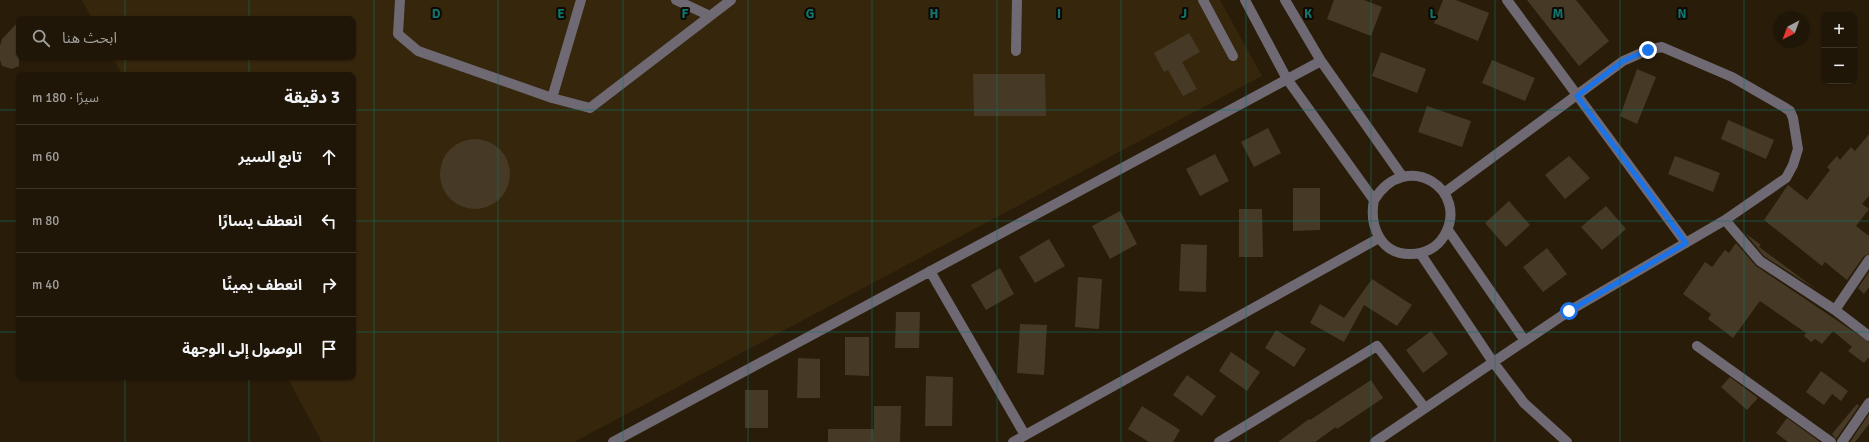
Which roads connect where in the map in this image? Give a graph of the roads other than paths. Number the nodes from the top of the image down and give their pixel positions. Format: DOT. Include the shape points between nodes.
graph roads {
  1 [pos="400,0"];
  2 [pos="581,0"];
  3 [pos="676,0"];
  4 [pos="731,0"];
  5 [pos="1017,0"];
  6 [pos="1202,0"];
  7 [pos="1245,0"];
  8 [pos="1285,0"];
  9 [pos="1507,0"];
  10 [pos="710,16"];
  11 [pos="1016,51"];
  12 [pos="1233,56"];
  13 [pos="1321,61"];
  14 [pos="1287,79"];
  15 [pos="1577,96"];
  16 [pos="552,98"];
  17 [pos="1402,176"];
  18 [pos="1444,193"];
  19 [pos="1374,200"];
  20 [pos="1725,220"];
  21 [pos="1448,230"];
  22 [pos="1379,238"];
  23 [pos="1686,243"];
  24 [pos="1420,253"];
  25 [pos="1869,260"];
  26 [pos="930,271"];
  27 [pos="1835,310"];
  28 [pos="1869,336"];
  29 [pos="1525,341"];
  30 [pos="1697,346"];
  31 [pos="1494,362"];
  32 [pos="1869,404"];
  33 [pos="1425,408"];
  34 [pos="1025,435"];
  35 [pos="613,442"];
  36 [pos="1013,442"];
  37 [pos="1219,442"];
  38 [pos="1375,442"];
  39 [pos="1567,442"];
  40 [pos="1831,442"];
  41 [pos="1842,442"];
  1 -- 16 [label="street" via="398,34 418,51"];
  2 -- 16 [label="street"];
  3 -- 10 [label="street"];
  4 -- 10 [label="street"];
  5 -- 11 [label="street"];
  6 -- 12 [label="street"];
  7 -- 14 [label="street"];
  8 -- 13 [label="street"];
  9 -- 15 [label="street"];
  10 -- 16 [label="street" via="590,108"];
  13 -- 14 [label="street"];
  13 -- 17 [label="street"];
  14 -- 19 [label="street"];
  14 -- 26 [label="street"];
  15 -- 18 [label="street"];
  15 -- 20 [label="street" via="1623,61 1662,47 1732,77 1790,111 1798,150 1786,178"];
  15 -- 23 [label="street"];
  17 -- 18 [label="street" via="1414,175 1425,178 1435,183"];
  17 -- 19 [label="street" via="1381,189"];
  18 -- 21 [label="street" via="1451,217"];
  19 -- 22 [label="street" via="1373,226"];
  20 -- 23 [label="street"];
  20 -- 27 [label="street" via="1760,261"];
  21 -- 24 [label="street" via="1432,249"];
  21 -- 29 [label="street"];
  22 -- 24 [label="street" via="1397,252"];
  22 -- 34 [label="street"];
  23 -- 29 [label="street" via="1569,311"];
  24 -- 31 [label="street"];
  25 -- 27 [label="street"];
  26 -- 34 [label="street"];
  26 -- 35 [label="street"];
  27 -- 28 [label="street"];
  29 -- 31 [label="street"];
  30 -- 40 [label="street"];
  31 -- 33 [label="street"];
  31 -- 39 [label="street" via="1524,403"];
  32 -- 41 [label="street"];
  33 -- 37 [label="street" via="1377,346"];
  33 -- 38 [label="street"];
  34 -- 36 [label="street"];
}
